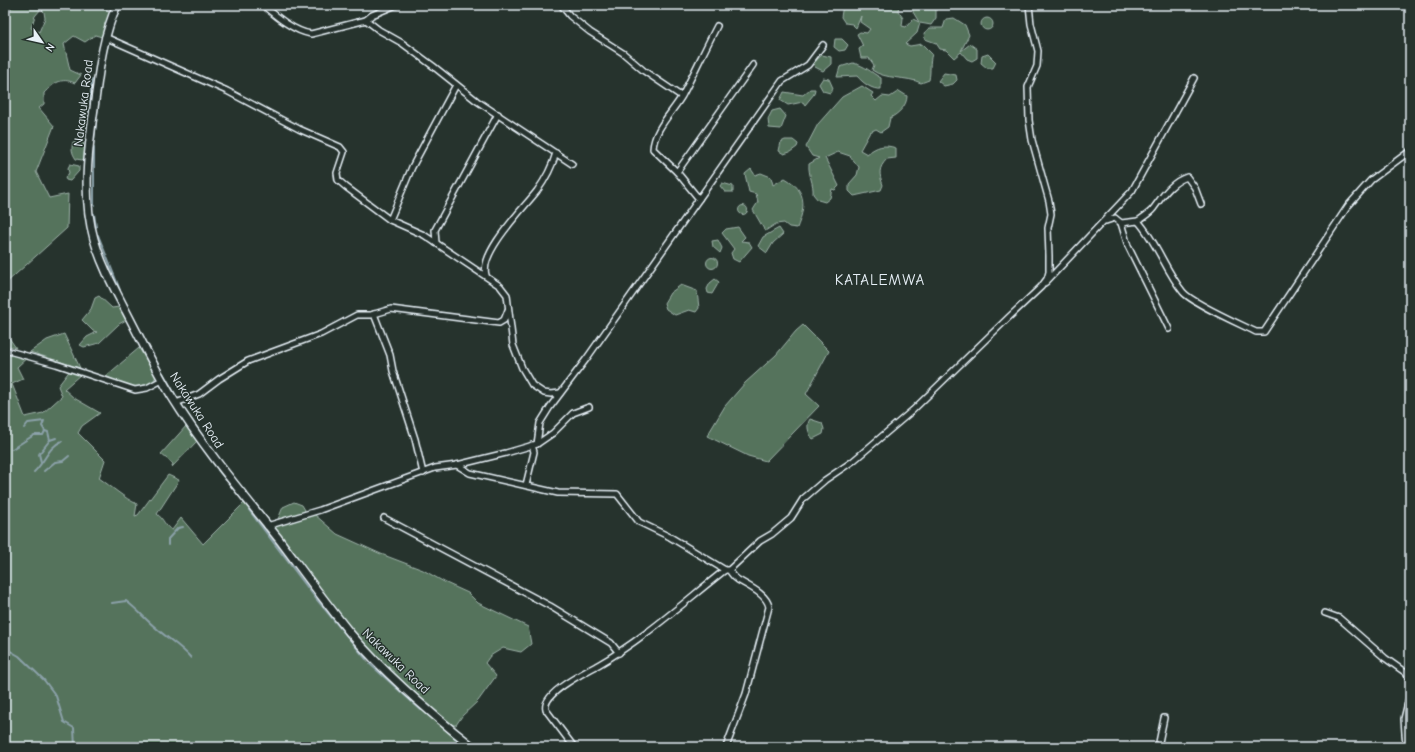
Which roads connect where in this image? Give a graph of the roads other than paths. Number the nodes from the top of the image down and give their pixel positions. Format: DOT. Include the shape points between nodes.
graph roads {
  1 [pos="117,5"];
  2 [pos="263,5"];
  3 [pos="396,5"];
  4 [pos="561,5"];
  5 [pos="1029,5"];
  6 [pos="366,20"];
  7 [pos="717,26"];
  8 [pos="105,37"];
  9 [pos="823,45"];
  10 [pos="753,66"];
  11 [pos="1194,78"];
  12 [pos="456,85"];
  13 [pos="681,96"];
  14 [pos="498,114"];
  15 [pos="1410,151"];
  16 [pos="556,153"];
  17 [pos="572,164"];
  18 [pos="677,172"];
  19 [pos="699,199"];
  20 [pos="1201,204"];
  21 [pos="390,220"];
  22 [pos="1138,221"];
  23 [pos="1105,222"];
  24 [pos="1121,222"];
  25 [pos="435,230"];
  26 [pos="424,234"];
  27 [pos="436,243"];
  28 [pos="484,265"];
  29 [pos="475,268"];
  30 [pos="486,275"];
  31 [pos="1041,287"];
  32 [pos="508,309"];
  33 [pos="374,314"];
  34 [pos="1169,329"];
  35 [pos="5,350"];
  36 [pos="162,380"];
  37 [pos="560,393"];
  38 [pos="548,394"];
  39 [pos="176,403"];
  40 [pos="552,404"];
  41 [pos="589,407"];
  42 [pos="535,445"];
  43 [pos="457,465"];
  44 [pos="423,472"];
  45 [pos="526,485"];
  46 [pos="384,518"];
  47 [pos="267,526"];
  48 [pos="727,570"];
  49 [pos="1325,613"];
  50 [pos="619,653"];
  51 [pos="1410,680"];
  52 [pos="1410,694"];
  53 [pos="1164,718"];
  54 [pos="466,742"];
  55 [pos="460,747"];
  56 [pos="473,747"];
  57 [pos="574,747"];
  58 [pos="726,747"];
  59 [pos="1158,747"];
  60 [pos="1406,747"];
  1 -- 8 [label="main road, Nakawuka Road"];
  2 -- 6 [label="street" via="294,27 311,34"];
  3 -- 6 [label="street"];
  4 -- 13 [label="street" via="590,32"];
  5 -- 31 [label="street" via="1038,51 1037,66 1028,86 1029,120 1051,214 1048,228 1049,272"];
  6 -- 12 [label="street" via="421,57"];
  7 -- 13 [label="street"];
  8 -- 21 [label="street" via="220,87 299,129 340,147 344,152 337,173 338,180"];
  8 -- 36 [label="main road, Nakawuka Road" via="96,82 89,145 87,186 90,224 111,281"];
  9 -- 19 [label="street" via="808,65 782,81"];
  10 -- 18 [label="street"];
  11 -- 23 [label="street" via="1132,191"];
  12 -- 14 [label="street"];
  12 -- 21 [label="street" via="412,167"];
  13 -- 18 [label="street" via="653,143 653,149"];
  14 -- 16 [label="street"];
  14 -- 25 [label="street"];
  15 -- 22 [label="street" via="1371,180 1348,206 1264,332 1256,332 1184,293 1148,232"];
  16 -- 17 [label="street"];
  16 -- 28 [label="street" via="549,172 502,233"];
  18 -- 19 [label="street"];
  19 -- 37 [label="street"];
  20 -- 22 [label="street" via="1195,188 1186,177 1178,180 1152,210"];
  21 -- 26 [label="street"];
  22 -- 24 [label="street"];
  23 -- 24 [label="street" via="1115,218"];
  23 -- 31 [label="street"];
  24 -- 34 [label="street" via="1128,246"];
  25 -- 26 [label="street" via="428,235"];
  25 -- 27 [label="street"];
  26 -- 27 [label="street"];
  27 -- 29 [label="street"];
  28 -- 29 [label="street"];
  28 -- 30 [label="street"];
  29 -- 30 [label="street"];
  30 -- 32 [label="street" via="507,295"];
  31 -- 48 [label="street" via="913,410 853,461 825,480 803,499 791,518"];
  32 -- 33 [label="street" via="504,320 499,323 391,309"];
  32 -- 38 [label="street" via="513,345 522,368 532,385"];
  33 -- 39 [label="street" via="357,315 321,334 248,361 218,378 196,396"];
  33 -- 44 [label="street" via="390,355"];
  35 -- 36 [label="street" via="135,390 147,388"];
  36 -- 39 [label="main road, Nakawuka Road"];
  37 -- 38 [label="street"];
  37 -- 40 [label="street"];
  38 -- 40 [label="street"];
  39 -- 47 [label="main road, Nakawuka Road" via="214,459"];
  40 -- 42 [label="street" via="540,423"];
  41 -- 42 [label="street" via="573,413 553,434"];
  42 -- 43 [label="street"];
  42 -- 45 [label="street"];
  43 -- 44 [label="street"];
  43 -- 45 [label="street" via="470,473"];
  44 -- 47 [label="street" via="320,510"];
  45 -- 48 [label="street" via="558,492 613,492 639,522"];
  46 -- 50 [label="street" via="550,606 611,643"];
  47 -- 54 [label="main road, Nakawuka Road" via="351,634 393,677"];
  48 -- 50 [label="street"];
  48 -- 58 [label="street" via="764,598 769,607 746,694"];
  49 -- 51 [label="street" via="1339,618 1406,673"];
  50 -- 57 [label="street" via="570,681 546,700 546,710"];
  52 -- 60 [label="street" via="1404,719"];
  53 -- 59 [label="street"];
  54 -- 55 [label="main road"];
  54 -- 56 [label="main road, Nakawuka Road"];
}
